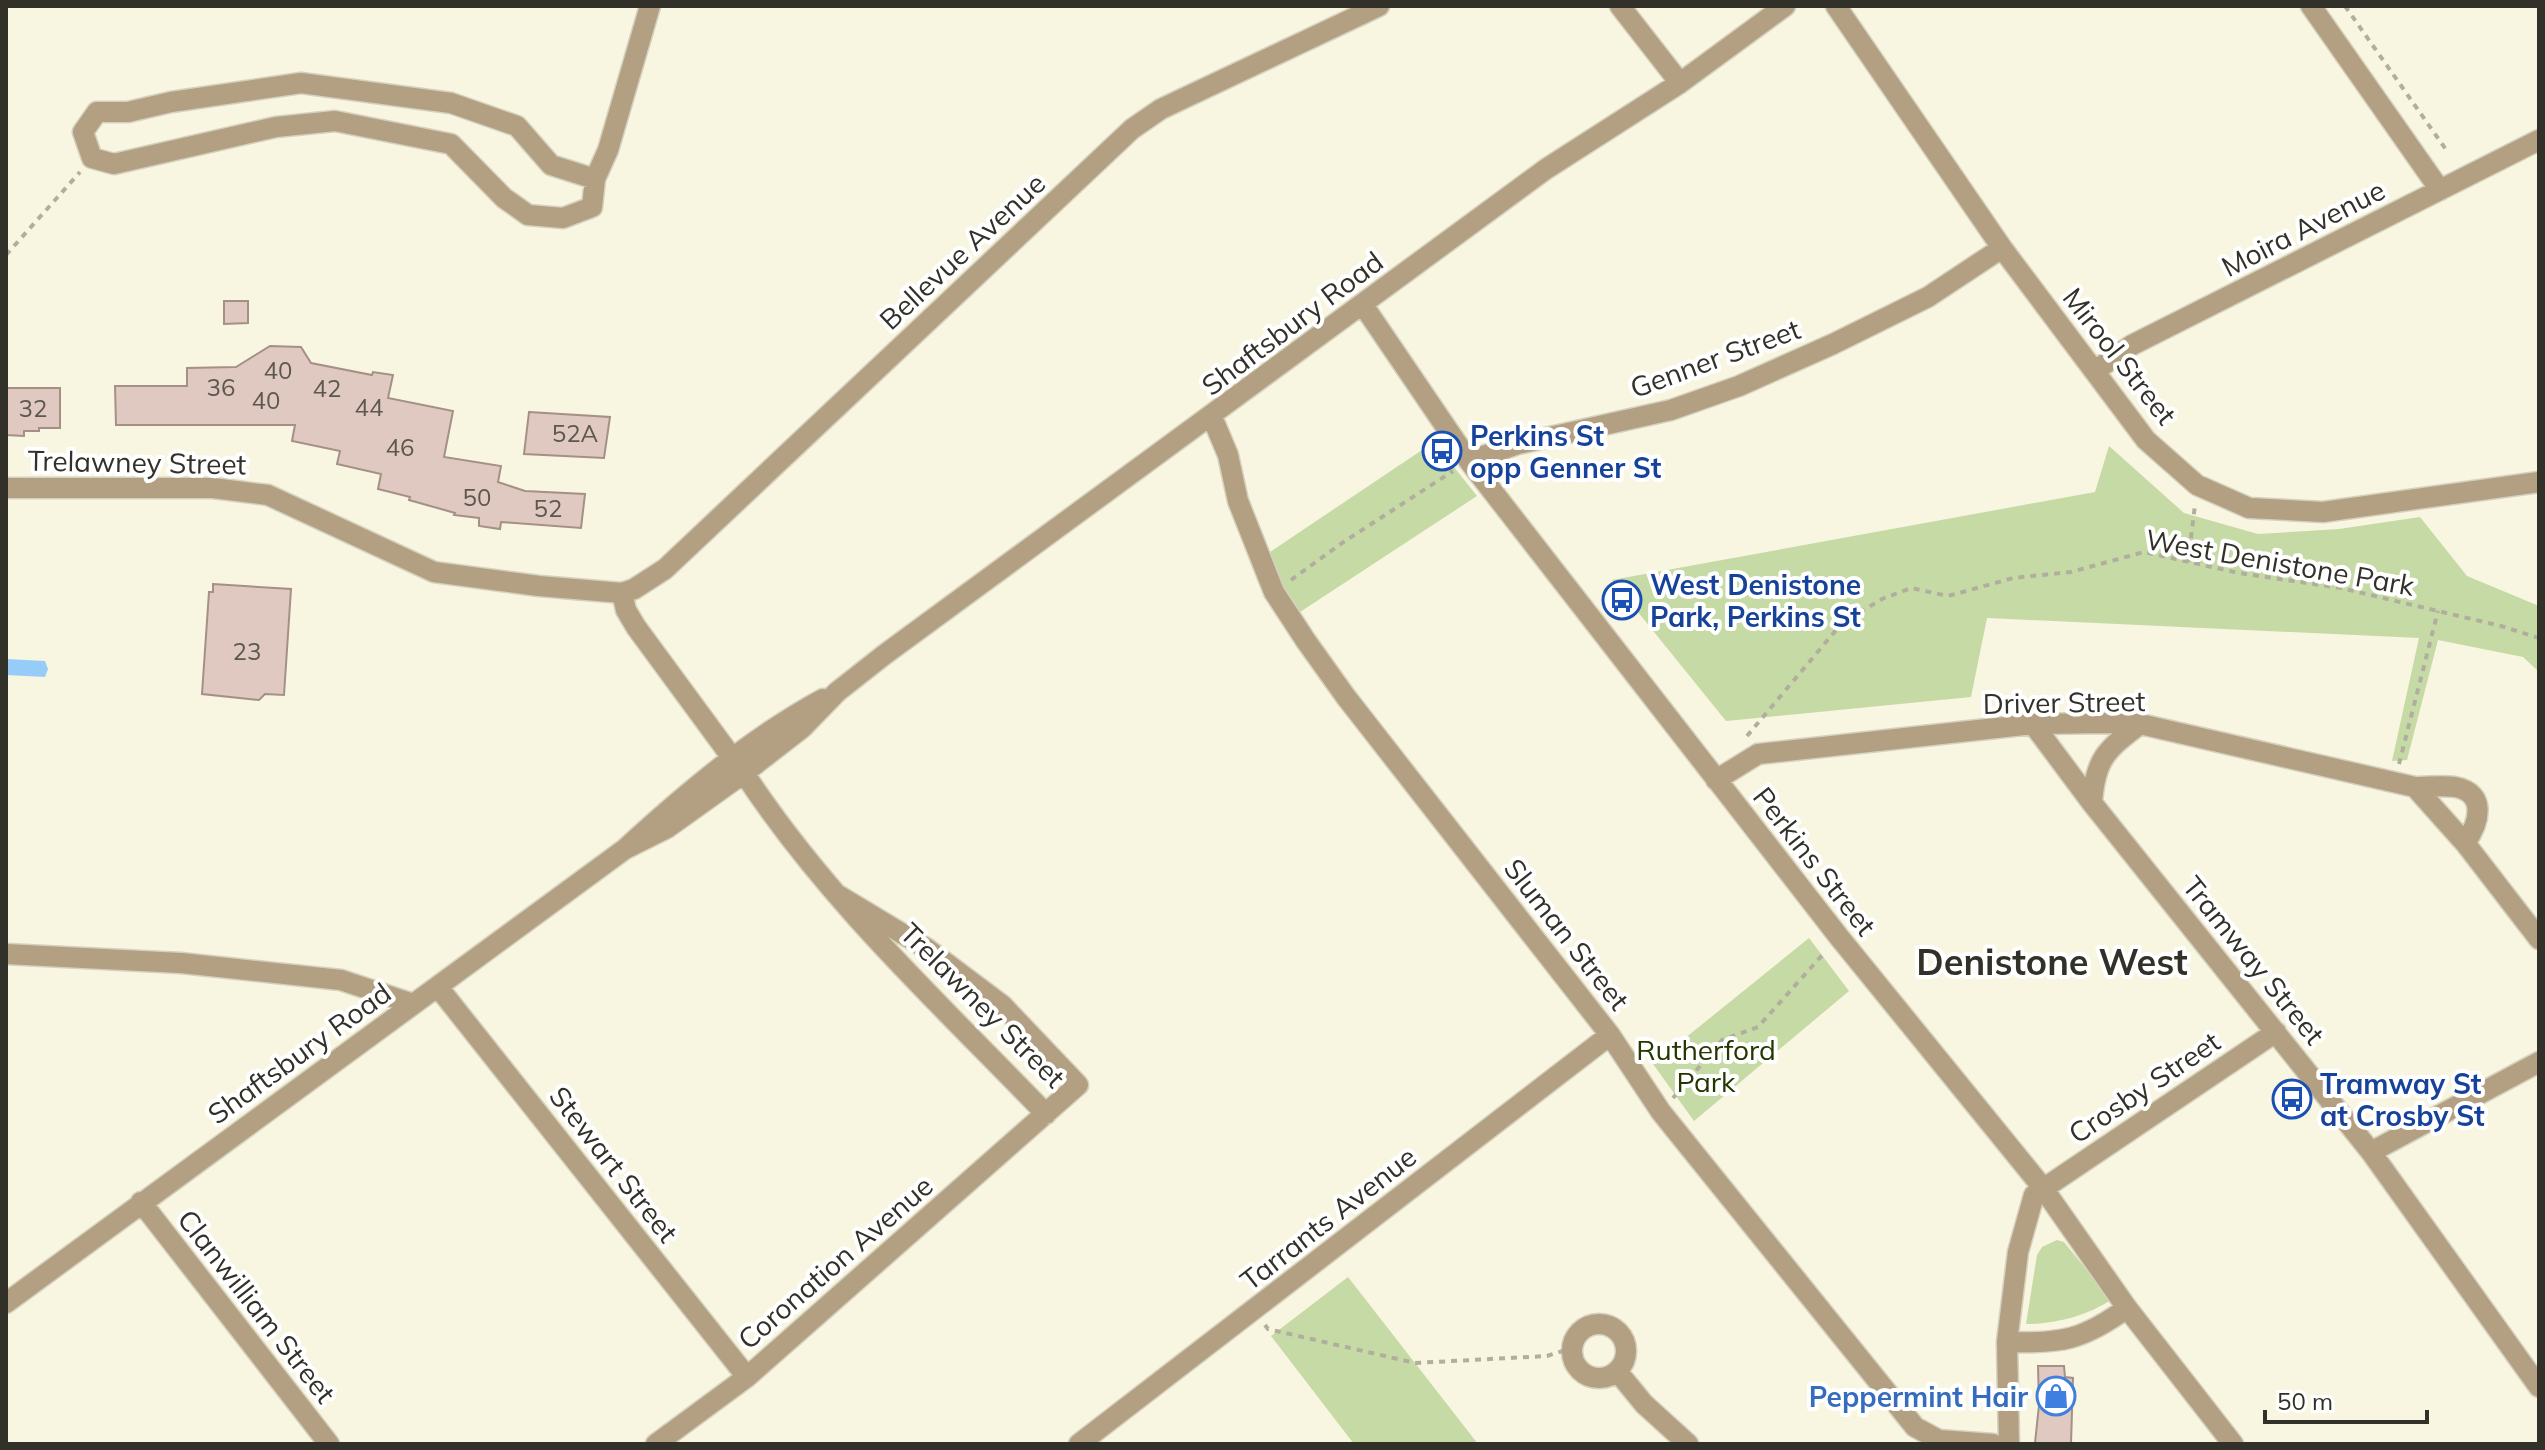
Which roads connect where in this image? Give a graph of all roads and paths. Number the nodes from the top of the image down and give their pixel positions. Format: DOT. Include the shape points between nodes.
graph roads {
  1 [pos="650,6"];
  2 [pos="1379,6"];
  3 [pos="1620,6"];
  4 [pos="1785,6"];
  5 [pos="1836,6"];
  6 [pos="2311,6"];
  7 [pos="2345,6"];
  8 [pos="1680,83"];
  9 [pos="2539,140"];
  10 [pos="2447,151"];
  11 [pos="92,158"];
  12 [pos="595,179"];
  13 [pos="2440,190"];
  14 [pos="2002,248"];
  15 [pos="6,255"];
  16 [pos="1363,305"];
  17 [pos="2096,370"];
  18 [pos="1212,417"];
  19 [pos="1469,461"];
  20 [pos="2539,482"];
  21 [pos="2197,485"];
  22 [pos="6,488"];
  23 [pos="2188,562"];
  24 [pos="1274,592"];
  25 [pos="622,593"];
  26 [pos="2438,611"];
  27 [pos="2539,638"];
  28 [pos="2033,724"];
  29 [pos="2140,724"];
  30 [pos="1739,747"];
  31 [pos="739,766"];
  32 [pos="1716,780"];
  33 [pos="2395,782"];
  34 [pos="2415,787"];
  35 [pos="2092,803"];
  36 [pos="2465,843"];
  37 [pos="838,895"];
  38 [pos="1839,937"];
  39 [pos="2539,939"];
  40 [pos="6,954"];
  41 [pos="438,987"];
  42 [pos="413,1004"];
  43 [pos="2276,1032"];
  44 [pos="1610,1035"];
  45 [pos="2539,1062"];
  46 [pos="1661,1112"];
  47 [pos="1046,1114"];
  48 [pos="2371,1152"];
  49 [pos="2043,1188"];
  50 [pos="141,1202"];
  51 [pos="6,1303"];
  52 [pos="2127,1308"];
  53 [pos="1252,1312"];
  54 [pos="2007,1342"];
  55 [pos="1572,1348"];
  56 [pos="1617,1371"];
  57 [pos="747,1377"];
  58 [pos="2539,1387"];
  59 [pos="1914,1436"];
  60 [pos="329,1444"];
  61 [pos="656,1444"];
  62 [pos="1079,1444"];
  63 [pos="1688,1444"];
  64 [pos="1993,1444"];
  65 [pos="2009,1444"];
  66 [pos="2233,1444"];
  1 -- 12 [label="street"];
  2 -- 25 [label="street, Bellevue Avenue" via="1161,109 1132,129 665,569"];
  3 -- 8 [label="street"];
  4 -- 8 [label="street, Shaftsbury Road"];
  5 -- 14 [label="street, Mirool Street"];
  6 -- 13 [label="street"];
  7 -- 10 [label="path"];
  8 -- 16 [label="street, Shaftsbury Road" via="1546,169"];
  9 -- 13 [label="street, Moira Avenue"];
  11 -- 12 [label="street" via="114,164 276,127 335,121 451,144 528,215 563,218 592,207"];
  11 -- 12 [label="street" via="83,132 97,112 128,112 301,83 451,103 517,126 551,165"];
  11 -- 15 [label="path"];
  13 -- 17 [label="street, Moira Avenue" via="2132,345"];
  14 -- 17 [label="street, Mirool Street"];
  14 -- 19 [label="street, Genner Street" via="1928,297 1739,386 1671,410 1518,444"];
  16 -- 18 [label="street, Shaftsbury Road"];
  16 -- 19 [label="street, Perkins Street"];
  17 -- 21 [label="street, Mirool Street" via="2146,440"];
  18 -- 24 [label="street, Sluman Street"];
  18 -- 31 [label="street, Shaftsbury Road" via="837,692 802,728"];
  19 -- 24 [label="path"];
  19 -- 32 [label="street, Perkins Street"];
  20 -- 21 [label="street, Mirool Street" via="2323,512 2249,508"];
  21 -- 23 [label="path"];
  22 -- 25 [label="street, Trelawney Street" via="249,491 434,572"];
  23 -- 26 [label="path, West Denistone Park"];
  23 -- 30 [label="path, West Denistone Park" via="2144,552 1948,596 1911,588 1882,599 1842,623"];
  24 -- 44 [label="street, Sluman Street" via="1346,697"];
  25 -- 31 [label="street, Trelawney Street" via="636,627"];
  26 -- 27 [label="path, West Denistone Park"];
  26 -- 33 [label="path"];
  28 -- 29 [label="street, Driver Street"];
  28 -- 32 [label="street, Driver Street" via="1758,754"];
  28 -- 35 [label="street, Tramway Street"];
  29 -- 33 [label="street, Driver Street"];
  29 -- 35 [label="street" via="2097,766"];
  31 -- 37 [label="street, Trelawney Street"];
  31 -- 41 [label="street, Shaftsbury Road" via="667,828 625,849"];
  32 -- 38 [label="street, Perkins Street"];
  33 -- 34 [label="street, Driver Street"];
  34 -- 36 [label="street"];
  34 -- 36 [label="street, Driver Street" via="2456,787 2473,796 2478,822"];
  35 -- 43 [label="street, Tramway Street"];
  36 -- 39 [label="street"];
  37 -- 47 [label="street, Trelawney Street"];
  37 -- 47 [label="street, Trelawney Street" via="926,948 1002,1005 1067,1073 1078,1085"];
  38 -- 46 [label="path" via="1758,1027 1722,1040"];
  38 -- 49 [label="street, Perkins Street"];
  40 -- 42 [label="street" via="181,963 341,980"];
  41 -- 42 [label="street, Shaftsbury Road"];
  41 -- 57 [label="street, Stewart Street"];
  42 -- 50 [label="street, Shaftsbury Road"];
  43 -- 48 [label="street, Tramway Street"];
  43 -- 49 [label="street, Crosby Street"];
  44 -- 46 [label="street, Sluman Street"];
  44 -- 53 [label="street, Tarrants Avenue"];
  45 -- 48 [label="street"];
  46 -- 59 [label="street, Sluman Street"];
  47 -- 57 [label="street, Coronation Avenue"];
  48 -- 58 [label="street, Tramway Street"];
  49 -- 52 [label="street, Perkins Street"];
  49 -- 54 [label="street" via="2034,1195 2018,1252"];
  50 -- 51 [label="street, Shaftsbury Road"];
  50 -- 60 [label="street, Clanwilliam Street"];
  52 -- 54 [label="street" via="2076,1338"];
  52 -- 66 [label="street, Perkins Street"];
  53 -- 55 [label="path" via="1268,1329 1415,1363 1547,1356"];
  53 -- 62 [label="street, Tarrants Avenue"];
  54 -- 65 [label="street"];
  55 -- 56 [label="street" via="1581,1372 1606,1378"];
  55 -- 56 [label="street" via="1585,1327 1607,1325 1624,1340 1624,1362"];
  56 -- 63 [label="street"];
  57 -- 61 [label="street, Coronation Avenue"];
  59 -- 64 [label="street, Sluman Street"];
}
